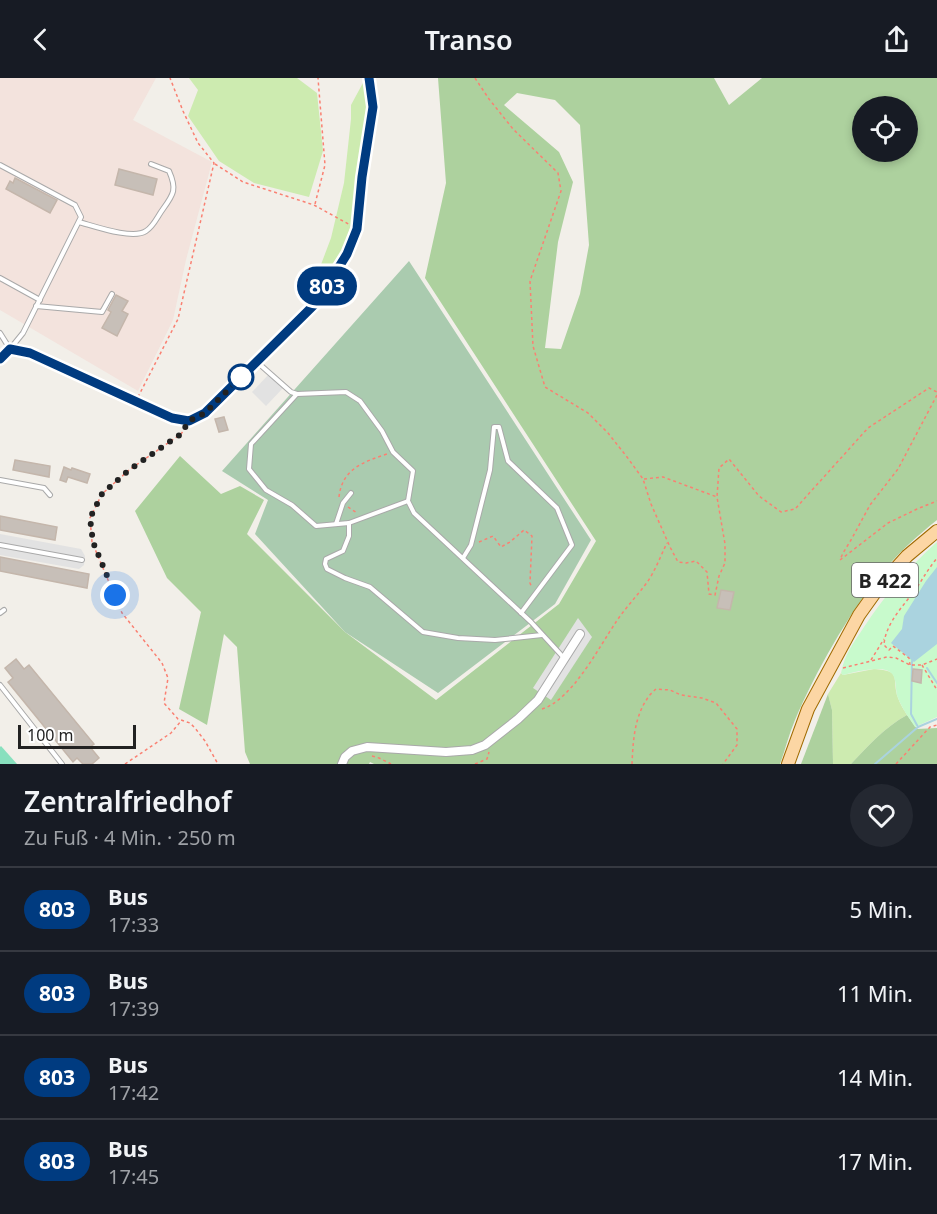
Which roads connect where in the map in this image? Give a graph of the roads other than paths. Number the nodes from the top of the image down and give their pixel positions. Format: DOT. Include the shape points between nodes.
graph roads {
  1 [pos="369,78"];
  2 [pos="151,164"];
  3 [pos="2,166"];
  4 [pos="0,174"];
  5 [pos="79,222"];
  6 [pos="0,278"];
  7 [pos="112,294"];
  8 [pos="40,300"];
  9 [pos="36,306"];
  10 [pos="0,333"];
  11 [pos="10,349"];
  12 [pos="0,359"];
  13 [pos="257,362"];
  14 [pos="297,394"];
  15 [pos="0,480"];
  16 [pos="351,493"];
  17 [pos="50,495"];
  18 [pos="408,501"];
  19 [pos="336,524"];
  20 [pos="349,524"];
  21 [pos="937,531"];
  22 [pos="0,545"];
  23 [pos="463,558"];
  24 [pos="82,560"];
  25 [pos="521,613"];
  26 [pos="580,634"];
  27 [pos="543,635"];
  28 [pos="564,659"];
  29 [pos="0,685"];
  30 [pos="62,764"];
  31 [pos="342,764"];
  32 [pos="788,764"];
  1 -- 13 [label="lane" via="373,107 357,229 347,254 317,302"];
  2 -- 5 [label="lane" via="169,171 174,183 171,198 145,233 132,235"];
  3 -- 4 [label="lane"];
  3 -- 5 [label="lane" via="75,205 81,217"];
  5 -- 8 [label="lane"];
  6 -- 8 [label="lane"];
  7 -- 9 [label="lane" via="102,312"];
  8 -- 9 [label="lane"];
  9 -- 11 [label="lane"];
  10 -- 11 [label="lane"];
  11 -- 12 [label="lane"];
  11 -- 13 [label="lane" via="30,353 172,418 189,421 205,413"];
  13 -- 14 [label="lane"];
  14 -- 18 [label="lane" via="346,392 360,401 393,452 413,471"];
  14 -- 19 [label="lane" via="251,444 249,469 266,490 316,526"];
  15 -- 17 [label="lane" via="44,488"];
  16 -- 19 [label="lane"];
  18 -- 20 [label="lane"];
  18 -- 23 [label="lane" via="414,513"];
  19 -- 20 [label="lane"];
  20 -- 27 [label="lane" via="344,551 326,559 327,569 370,587 423,632 495,640"];
  21 -- 32 [label="main road, B 422" via="907,556 859,615 808,709"];
  22 -- 24 [label="lane"];
  23 -- 25 [label="lane"];
  23 -- 25 [label="lane" via="471,545 490,470 494,427 499,427 508,461 557,508 572,545"];
  25 -- 27 [label="lane"];
  26 -- 28 [label="street"];
  27 -- 28 [label="lane"];
  28 -- 31 [label="street" via="538,700 485,745 446,752 367,747 352,751"];
  29 -- 30 [label="lane"];
}
